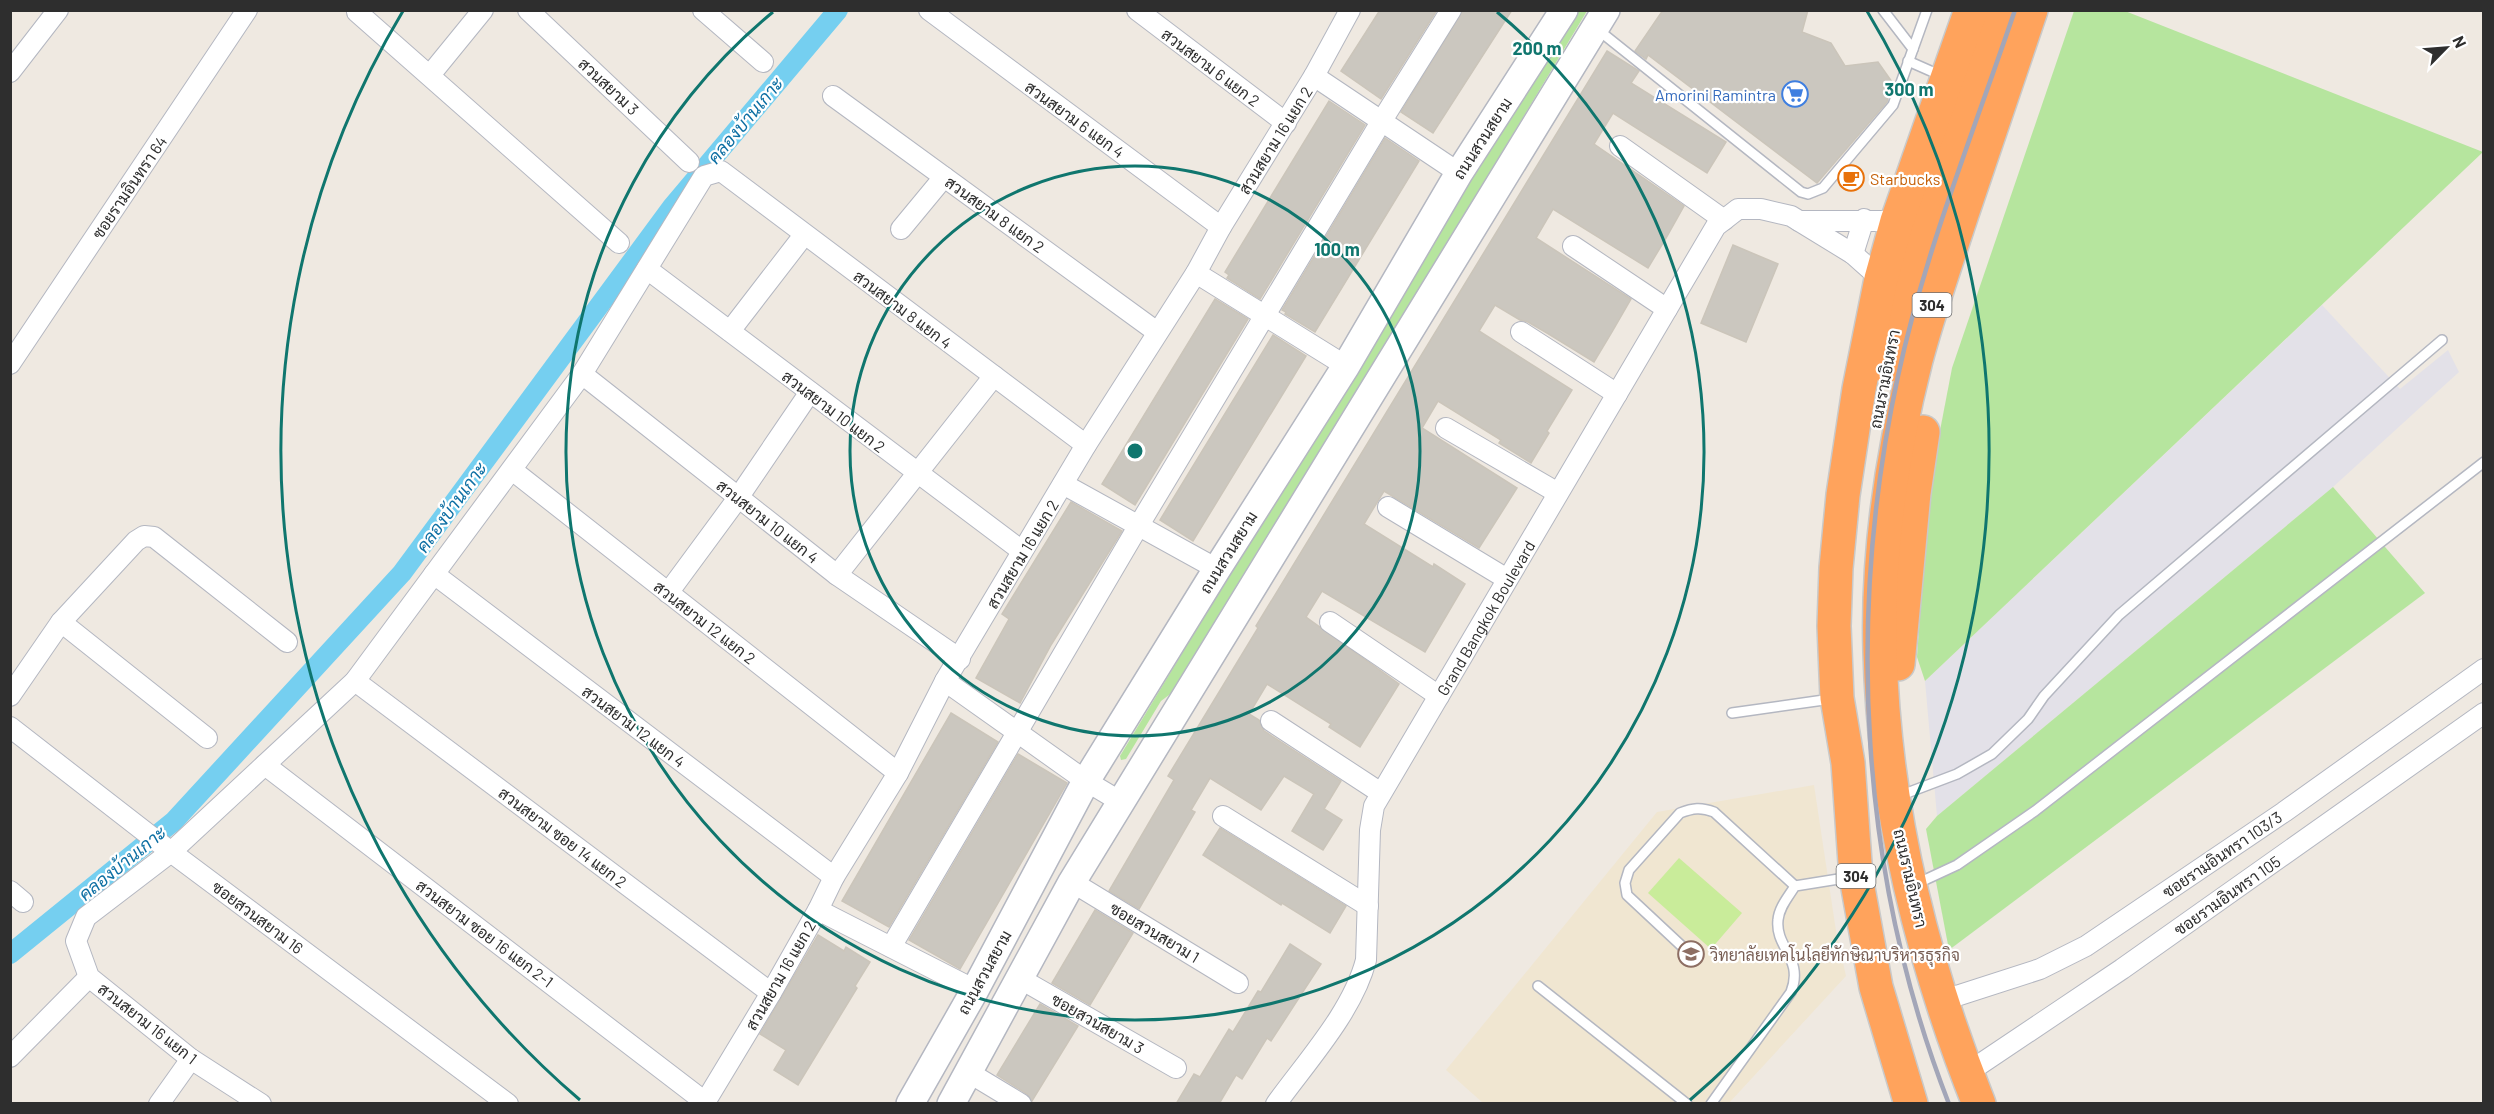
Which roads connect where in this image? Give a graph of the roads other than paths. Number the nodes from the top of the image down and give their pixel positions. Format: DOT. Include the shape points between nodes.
graph roads {
  1 [pos="58,10"];
  2 [pos="247,10"];
  3 [pos="483,10"];
  4 [pos="528,10"];
  5 [pos="702,10"];
  6 [pos="929,10"];
  7 [pos="1137,10"];
  8 [pos="1350,10"];
  9 [pos="1451,10"];
  10 [pos="1564,10"];
  11 [pos="1883,10"];
  12 [pos="1927,10"];
  13 [pos="1998,10"];
  14 [pos="2033,10"];
  15 [pos="2054,10"];
  16 [pos="357,12"];
  17 [pos="1971,15"];
  18 [pos="1600,19"];
  19 [pos="1913,49"];
  20 [pos="2038,54"];
  21 [pos="1908,61"];
  22 [pos="763,62"];
  23 [pos="10,72"];
  24 [pos="430,75"];
  25 [pos="1314,76"];
  26 [pos="1947,78"];
  27 [pos="832,96"];
  28 [pos="1381,122"];
  29 [pos="1286,123"];
  30 [pos="1620,146"];
  31 [pos="689,162"];
  32 [pos="1459,174"];
  33 [pos="944,177"];
  34 [pos="1724,219"];
  35 [pos="1864,219"];
  36 [pos="1799,221"];
  37 [pos="1897,221"];
  38 [pos="1221,226"];
  39 [pos="901,230"];
  40 [pos="804,235"];
  41 [pos="619,243"];
  42 [pos="1573,246"];
  43 [pos="1853,254"];
  44 [pos="647,269"];
  45 [pos="1196,273"];
  46 [pos="1881,279"];
  47 [pos="1667,309"];
  48 [pos="1266,317"];
  49 [pos="730,331"];
  50 [pos="1156,332"];
  51 [pos="1521,332"];
  52 [pos="2442,340"];
  53 [pos="10,364"];
  54 [pos="1346,366"];
  55 [pos="582,374"];
  56 [pos="994,376"];
  57 [pos="810,392"];
  58 [pos="1617,394"];
  59 [pos="1446,428"];
  60 [pos="1086,445"];
  61 [pos="2484,462"];
  62 [pos="512,471"];
  63 [pos="916,473"];
  64 [pos="1063,484"];
  65 [pos="1558,493"];
  66 [pos="738,498"];
  67 [pos="1389,507"];
  68 [pos="1139,525"];
  69 [pos="1022,551"];
  70 [pos="1217,568"];
  71 [pos="434,574"];
  72 [pos="837,575"];
  73 [pos="1507,579"];
  74 [pos="668,592"];
  75 [pos="1867,607"];
  76 [pos="61,622"];
  77 [pos="1330,622"];
  78 [pos="287,642"];
  79 [pos="960,659"];
  80 [pos="2484,669"];
  81 [pos="355,681"];
  82 [pos="945,681"];
  83 [pos="10,696"];
  84 [pos="1439,696"];
  85 [pos="1837,698"];
  86 [pos="2484,712"];
  87 [pos="1732,713"];
  88 [pos="1271,722"];
  89 [pos="10,727"];
  90 [pos="1018,731"];
  91 [pos="207,738"];
  92 [pos="1888,752"];
  93 [pos="1848,763"];
  94 [pos="265,765"];
  95 [pos="898,773"];
  96 [pos="1086,781"];
  97 [pos="1381,793"];
  98 [pos="1894,798"];
  99 [pos="1121,802"];
  100 [pos="1223,816"];
  101 [pos="166,848"];
  102 [pos="1856,876"];
  103 [pos="834,877"];
  104 [pos="1072,882"];
  105 [pos="1795,886"];
  106 [pos="1911,886"];
  107 [pos="1368,906"];
  108 [pos="818,910"];
  109 [pos="891,947"];
  110 [pos="1686,951"];
  111 [pos="89,977"];
  112 [pos="1019,978"];
  113 [pos="1238,982"];
  114 [pos="1538,986"];
  115 [pos="975,990"];
  116 [pos="771,993"];
  117 [pos="1941,1001"];
  118 [pos="10,1057"];
  119 [pos="191,1059"];
  120 [pos="1176,1068"];
  121 [pos="968,1072"];
  122 [pos="1967,1073"];
  123 [pos="1903,1099"];
  124 [pos="704,1103"];
  125 [pos="159,1104"];
  126 [pos="261,1104"];
  127 [pos="508,1104"];
  128 [pos="910,1104"];
  129 [pos="951,1104"];
  130 [pos="1021,1104"];
  131 [pos="1276,1104"];
  132 [pos="1687,1104"];
  133 [pos="1711,1104"];
  134 [pos="1979,1104"];
  1 -- 23 [label="street"];
  2 -- 53 [label="street, ซอยรามอินทรา 64"];
  3 -- 24 [label="street"];
  4 -- 31 [label="street, สวนสยาม 3"];
  5 -- 22 [label="street"];
  6 -- 38 [label="street, สวนสยาม 6 แยก 4"];
  7 -- 29 [label="street, สวนสยาม 6 แยก 2"];
  8 -- 25 [label="street, สวนสยาม 16 แยก 2"];
  9 -- 28 [label="street"];
  10 -- 32 [label="street, ถนนสวนสยาม"];
  11 -- 19 [label="lane"];
  12 -- 19 [label="lane"];
  13 -- 75 [label="highway, ถนนรามอินทรา / 304" via="1927,219 1891,340 1863,493"];
  14 -- 20 [label="highway"];
  14 -- 75 [label="highway, ถนนรามอินทรา / 304" via="1916,360"];
  15 -- 20 [label="highway, ถนนรามอินทรา / 304"];
  16 -- 24 [label="street"];
  17 -- 26 [label="highway, ถนนรามอินทรา / 304"];
  18 -- 21 [label="lane" via="1801,192 1809,194 1826,185 1893,105"];
  18 -- 99 [label="street, ถนนสวนสยาม"];
  19 -- 21 [label="lane"];
  20 -- 92 [label="highway, ถนนรามอินทรา / 304" via="1952,310 1925,417"];
  21 -- 26 [label="lane"];
  24 -- 41 [label="street"];
  25 -- 28 [label="street"];
  25 -- 29 [label="street, สวนสยาม 16 แยก 2"];
  26 -- 37 [label="highway, ถนนรามอินทรา / 304"];
  27 -- 33 [label="street, สวนสยาม 8 แยก 2"];
  28 -- 32 [label="street"];
  28 -- 48 [label="street"];
  29 -- 38 [label="street, สวนสยาม 16 แยก 2"];
  30 -- 34 [label="street"];
  32 -- 54 [label="street, ถนนสวนสยาม"];
  33 -- 39 [label="street"];
  33 -- 50 [label="street, สวนสยาม 8 แยก 2"];
  34 -- 36 [label="street" via="1738,209 1761,209"];
  34 -- 47 [label="street, Grand Bangkok Boulevard" via="1716,226"];
  35 -- 36 [label="street"];
  35 -- 37 [label="street"];
  35 -- 43 [label="street"];
  36 -- 43 [label="street"];
  37 -- 46 [label="highway, ถนนรามอินทรา / 304"];
  38 -- 45 [label="street, สวนสยาม 16 แยก 2"];
  40 -- 44 [label="street, สวนสยาม 8 แยก 4" via="722,171 704,176"];
  40 -- 49 [label="street"];
  40 -- 56 [label="street, สวนสยาม 8 แยก 4"];
  42 -- 47 [label="street"];
  43 -- 46 [label="street"];
  44 -- 49 [label="street, สวนสยาม 10 แยก 2"];
  44 -- 55 [label="street"];
  45 -- 48 [label="street"];
  45 -- 50 [label="street, สวนสยาม 16 แยก 2"];
  46 -- 85 [label="highway, ถนนรามอินทรา / 304" via="1859,389 1836,568"];
  47 -- 58 [label="street, Grand Bangkok Boulevard"];
  48 -- 54 [label="street"];
  48 -- 68 [label="street"];
  49 -- 57 [label="street, สวนสยาม 10 แยก 2"];
  50 -- 60 [label="street, สวนสยาม 16 แยก 2"];
  51 -- 58 [label="street"];
  52 -- 98 [label="lane" via="2119,615 1992,754 1957,774"];
  54 -- 70 [label="street, ถนนสวนสยาม"];
  55 -- 62 [label="street"];
  55 -- 66 [label="street, สวนสยาม 10 แยก 4"];
  56 -- 60 [label="street, สวนสยาม 8 แยก 4"];
  56 -- 63 [label="street"];
  57 -- 63 [label="street, สวนสยาม 10 แยก 2"];
  57 -- 66 [label="street"];
  58 -- 65 [label="street, Grand Bangkok Boulevard"];
  59 -- 65 [label="street"];
  60 -- 64 [label="street, สวนสยาม 16 แยก 2"];
  61 -- 106 [label="lane" via="2035,812 1957,865"];
  62 -- 71 [label="street"];
  62 -- 74 [label="street, สวนสยาม 12 แยก 2"];
  63 -- 69 [label="street, สวนสยาม 10 แยก 2"];
  63 -- 72 [label="street"];
  64 -- 68 [label="street"];
  64 -- 69 [label="street, สวนสยาม 16 แยก 2"];
  65 -- 73 [label="street, Grand Bangkok Boulevard"];
  66 -- 72 [label="street, สวนสยาม 10 แยก 4"];
  66 -- 74 [label="street"];
  67 -- 73 [label="street"];
  68 -- 70 [label="street"];
  68 -- 90 [label="street"];
  69 -- 79 [label="street, สวนสยาม 16 แยก 2"];
  70 -- 96 [label="street, ถนนสวนสยาม"];
  71 -- 81 [label="street"];
  71 -- 103 [label="street, สวนสยาม 12 แยก 4"];
  72 -- 79 [label="street, สวนสยาม 10 แยก 4"];
  73 -- 84 [label="street, Grand Bangkok Boulevard"];
  74 -- 95 [label="street, สวนสยาม 12 แยก 2"];
  75 -- 92 [label="highway, ถนนรามอินทรา / 304"];
  75 -- 93 [label="highway, ถนนรามอินทรา / 304"];
  76 -- 78 [label="street" via="144,536 154,537"];
  76 -- 83 [label="street"];
  76 -- 91 [label="street"];
  77 -- 84 [label="street"];
  79 -- 82 [label="street, สวนสยาม 16 แยก 2"];
  80 -- 117 [label="street, ซอยรามอินทรา 103/3" via="2284,812 2086,946 2040,969"];
  81 -- 94 [label="street"];
  81 -- 116 [label="street, สวนสยาม ซอย 14 แยก 2"];
  82 -- 90 [label="street"];
  82 -- 95 [label="street, สวนสยาม 16 แยก 2"];
  84 -- 97 [label="street, Grand Bangkok Boulevard"];
  85 -- 87 [label="lane"];
  85 -- 93 [label="highway, ถนนรามอินทรา / 304"];
  86 -- 122 [label="street, ซอยรามอินทรา 105" via="2122,969"];
  88 -- 97 [label="street"];
  89 -- 101 [label="street, ซอยสวนสยาม 16"];
  90 -- 96 [label="street"];
  90 -- 109 [label="street"];
  92 -- 98 [label="highway, ถนนรามอินทรา / 304"];
  93 -- 102 [label="highway, ถนนรามอินทรา / 304"];
  94 -- 101 [label="street"];
  94 -- 124 [label="street, สวนสยาม ซอย 16 แยก 2-1"];
  95 -- 103 [label="street, สวนสยาม 16 แยก 2"];
  96 -- 99 [label="street"];
  96 -- 115 [label="street, ถนนสวนสยาม"];
  97 -- 107 [label="street, Grand Bangkok Boulevard" via="1374,806 1371,830"];
  98 -- 106 [label="highway, ถนนรามอินทรา / 304"];
  99 -- 104 [label="street, ถนนสวนสยาม"];
  100 -- 107 [label="street"];
  101 -- 111 [label="street, สวนสยาม 16 แยก 1" via="86,917 76,941"];
  101 -- 127 [label="street, ซอยสวนสยาม 16"];
  102 -- 105 [label="lane"];
  102 -- 123 [label="highway, ถนนรามอินทรา / 304" via="1876,987"];
  103 -- 108 [label="street, สวนสยาม 16 แยก 2"];
  104 -- 112 [label="street, ถนนสวนสยาม"];
  104 -- 113 [label="street, ซอยสวนสยาม 1"];
  105 -- 110 [label="lane" via="1714,812 1702,808 1680,813 1629,870 1625,883 1627,896"];
  105 -- 133 [label="lane" via="1780,910 1778,921 1779,933 1796,970 1791,992"];
  106 -- 117 [label="highway, ถนนรามอินทรา / 304"];
  107 -- 131 [label="street, Grand Bangkok Boulevard" via="1366,960 1352,998"];
  108 -- 109 [label="street"];
  108 -- 116 [label="street, สวนสยาม 16 แยก 2"];
  109 -- 115 [label="street"];
  111 -- 118 [label="street"];
  111 -- 119 [label="street, สวนสยาม 16 แยก 1"];
  112 -- 120 [label="street, ซอยสวนสยาม 3"];
  112 -- 121 [label="street, ถนนสวนสยาม"];
  114 -- 132 [label="lane"];
  115 -- 128 [label="street, ถนนสวนสยาม"];
  116 -- 124 [label="street, สวนสยาม 16 แยก 2"];
  117 -- 122 [label="highway, ถนนรามอินทรา / 304"];
  119 -- 125 [label="street"];
  119 -- 126 [label="street, สวนสยาม 16 แยก 1"];
  121 -- 129 [label="street, ถนนสวนสยาม"];
  121 -- 130 [label="street"];
  122 -- 134 [label="highway, ถนนรามอินทรา / 304"];
}
